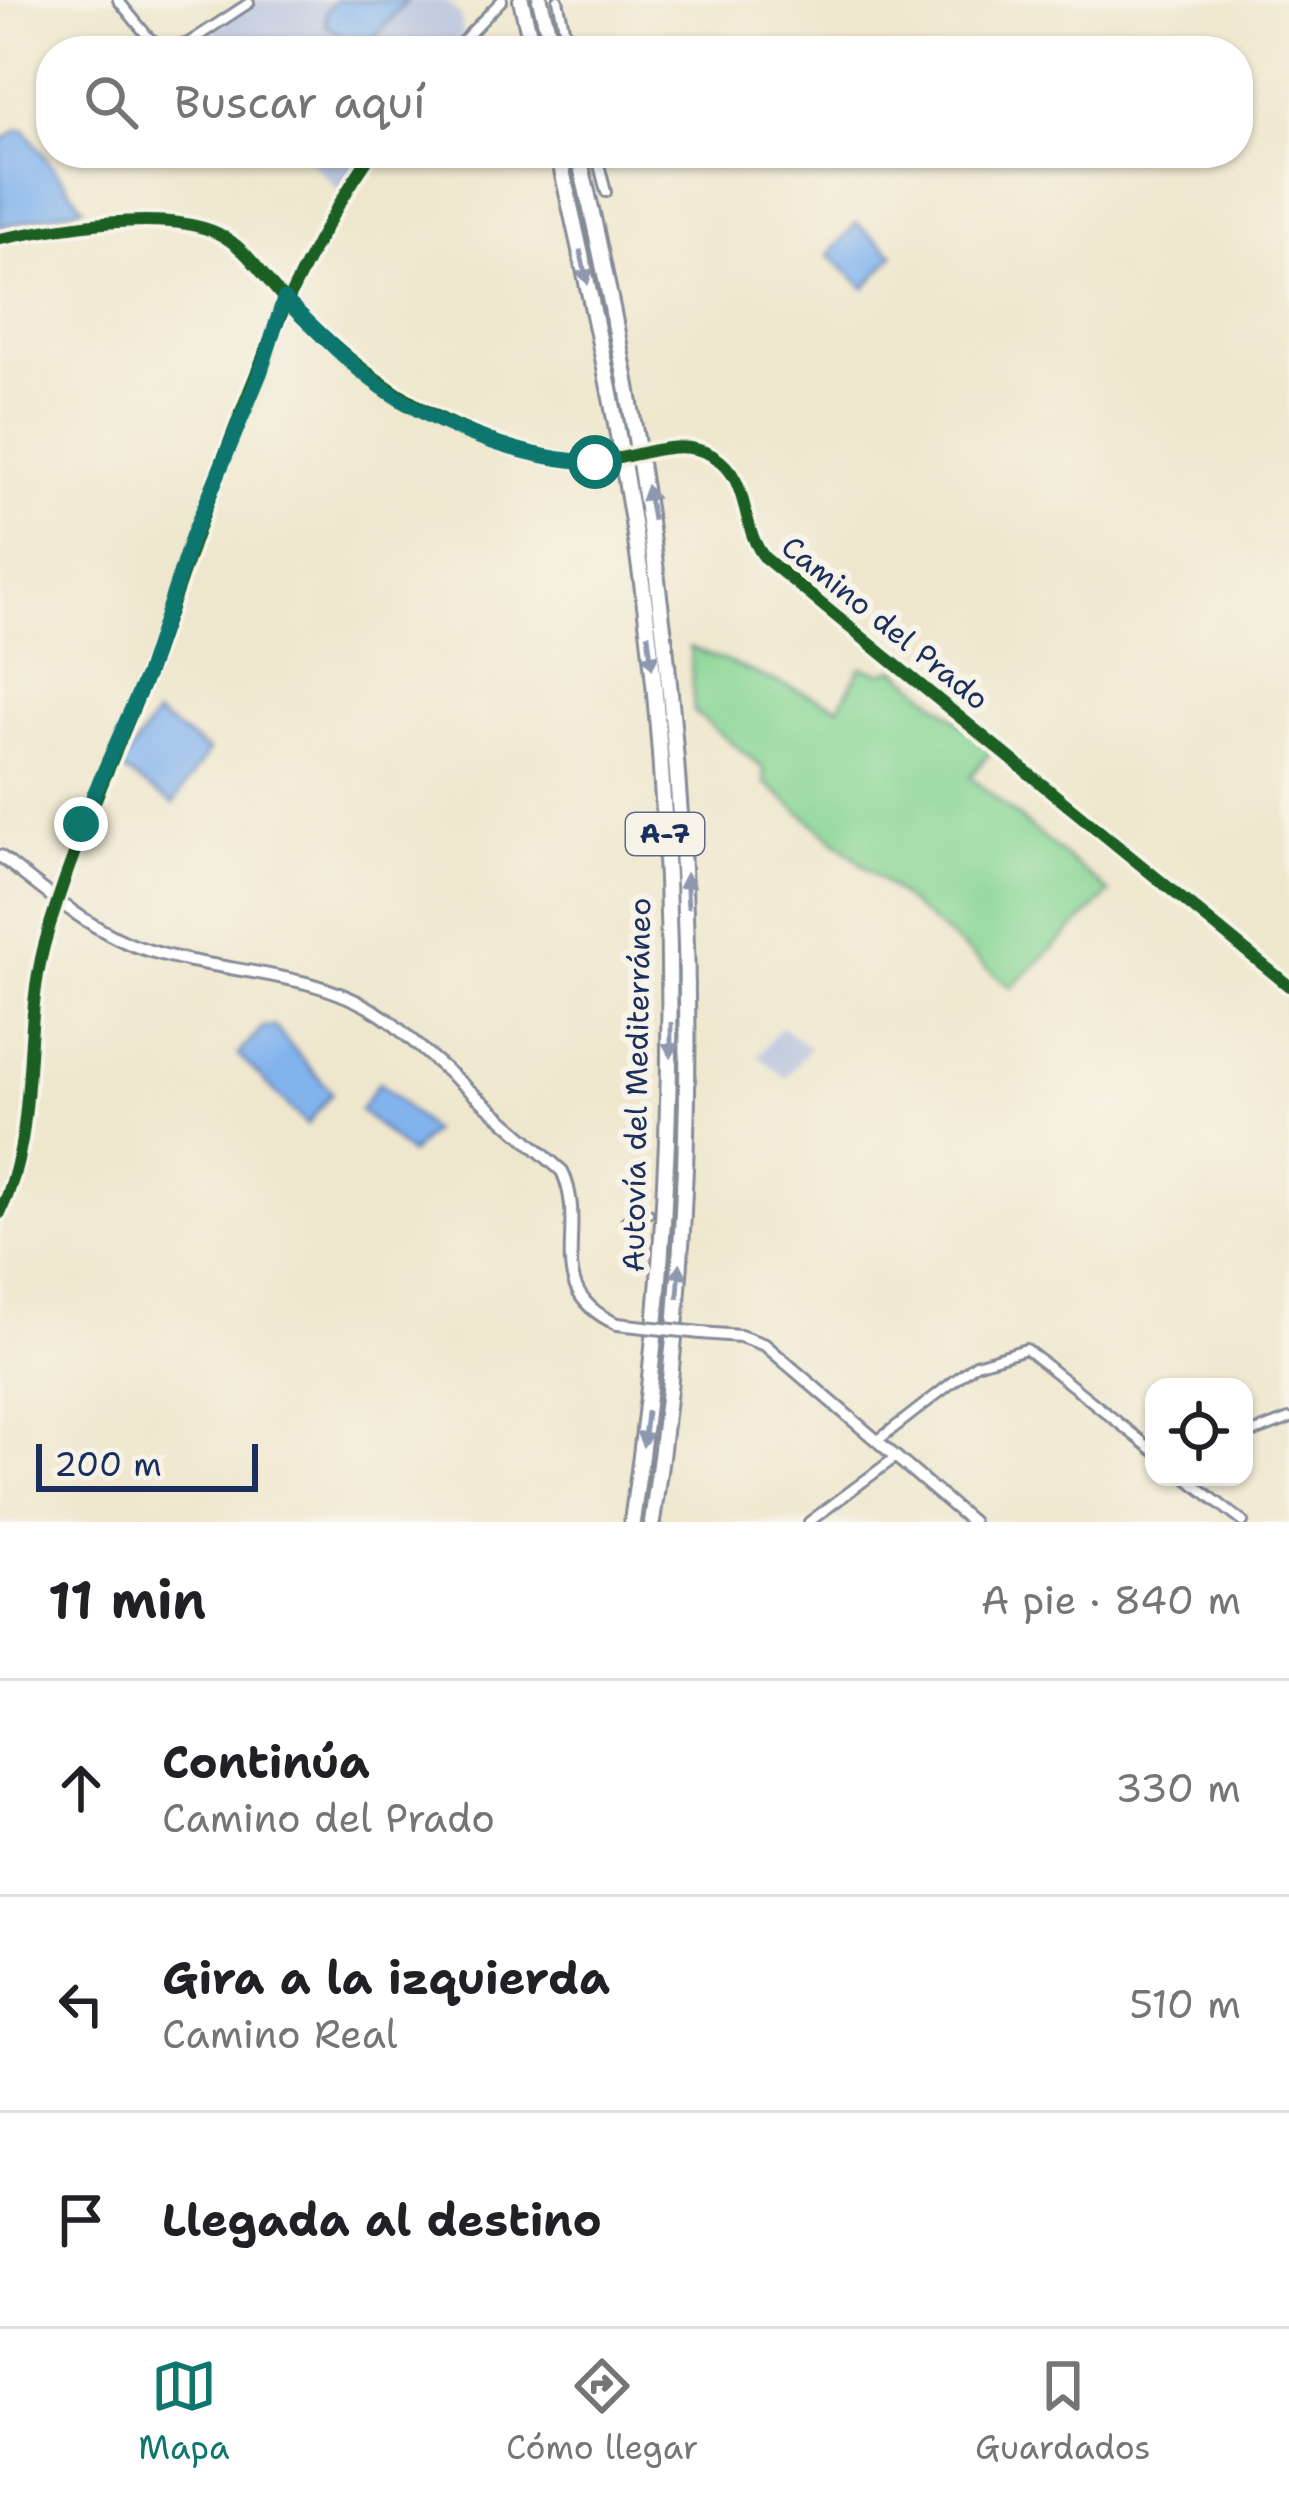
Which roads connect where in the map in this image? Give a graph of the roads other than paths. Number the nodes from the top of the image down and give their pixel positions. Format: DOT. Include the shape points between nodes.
graph roads {
  1 [pos="118,0"];
  2 [pos="502,0"];
  3 [pos="521,0"];
  4 [pos="541,0"];
  5 [pos="558,0"];
  6 [pos="249,3"];
  7 [pos="148,36"];
  8 [pos="200,36"];
  9 [pos="467,36"];
  10 [pos="529,36"];
  11 [pos="549,36"];
  12 [pos="566,36"];
  13 [pos="362,168"];
  14 [pos="561,168"];
  15 [pos="581,168"];
  16 [pos="600,168"];
  17 [pos="606,192"];
  18 [pos="0,239"];
  19 [pos="284,299"];
  20 [pos="0,856"];
  21 [pos="58,897"];
  22 [pos="1289,986"];
  23 [pos="0,1213"];
  24 [pos="649,1213"];
  25 [pos="626,1222"];
  26 [pos="1289,1419"];
  27 [pos="1253,1433"];
  28 [pos="877,1441"];
  29 [pos="1145,1444"];
  30 [pos="896,1457"];
  31 [pos="1197,1486"];
  32 [pos="632,1522"];
  33 [pos="652,1522"];
  34 [pos="809,1522"];
  35 [pos="972,1522"];
  36 [pos="1243,1522"];
  1 -- 7 [label="street"];
  2 -- 9 [label="street"];
  3 -- 10 [label="highway"];
  4 -- 11 [label="highway"];
  5 -- 12 [label="street"];
  6 -- 8 [label="street"];
  13 -- 19 [label="street"];
  14 -- 32 [label="highway, Autovía del Mediterráneo / A-7, one-way" via="631,514 666,847 668,1159"];
  33 -- 15 [label="highway, Autovía del Mediterráneo / A-7, one-way" via="687,1152 684,837 653,524"];
  16 -- 17 [label="street"];
  18 -- 19 [label="street, Camino del Prado" via="100,222 208,230 250,259"];
  19 -- 21 [label="street"];
  19 -- 22 [label="street, Camino del Prado, bridge" via="369,378 475,434 564,459 700,450 725,464 765,558"];
  20 -- 21 [label="main road"];
  21 -- 23 [label="street" via="36,991 18,1164"];
  21 -- 28 [label="main road, bridge" via="136,946 366,1003 562,1171 572,1203 572,1277 586,1306 617,1324 740,1336 765,1346"];
  24 -- 25 [label="street"];
  26 -- 27 [label="street"];
  28 -- 29 [label="street" via="976,1364 1026,1348"];
  28 -- 30 [label="main road"];
  30 -- 34 [label="street"];
  30 -- 35 [label="main road"];
  31 -- 36 [label="street"];
}
